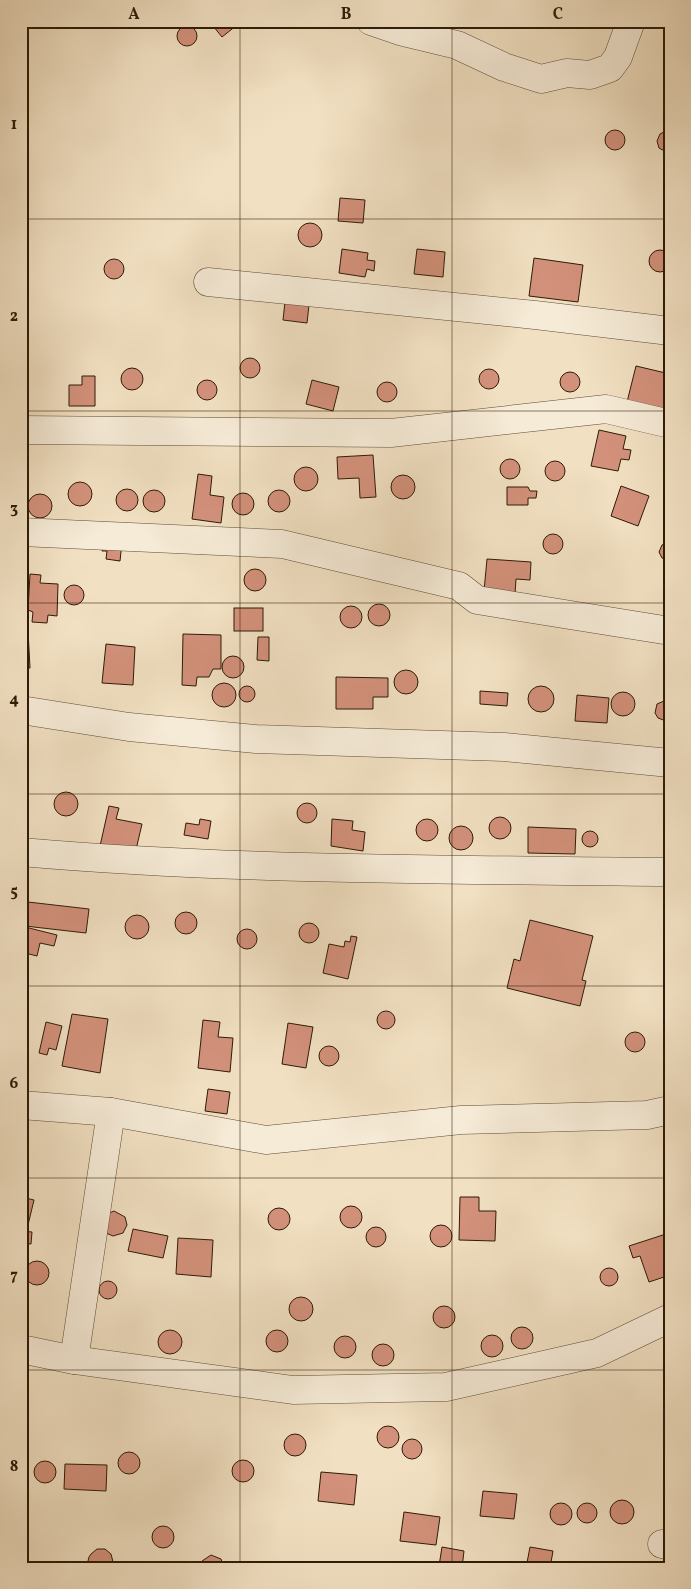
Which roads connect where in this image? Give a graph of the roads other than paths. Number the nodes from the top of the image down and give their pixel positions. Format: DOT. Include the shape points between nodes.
graph roads {
  1 [pos="371,21"];
  2 [pos="631,21"];
  3 [pos="208,282"];
  4 [pos="670,330"];
  5 [pos="670,424"];
  6 [pos="21,430"];
  7 [pos="21,532"];
  8 [pos="670,631"];
  9 [pos="23,716"];
  10 [pos="670,763"];
  11 [pos="21,852"];
  12 [pos="670,872"];
  13 [pos="21,1105"];
  14 [pos="670,1110"];
  15 [pos="112,1112"];
  16 [pos="670,1318"];
  17 [pos="21,1349"];
  18 [pos="74,1360"];
  1 -- 2 [label="street" via="456,45 504,67 541,79 567,73 590,75 610,68 618,57"];
  3 -- 4 [label="street"];
  5 -- 6 [label="street" via="606,409 391,432"];
  7 -- 8 [label="street" via="282,544 459,586 477,600"];
  9 -- 10 [label="street" via="256,739 504,747"];
  11 -- 12 [label="street" via="111,860"];
  13 -- 15 [label="street"];
  14 -- 15 [label="street" via="646,1115 461,1120 266,1140"];
  15 -- 18 [label="street"];
  16 -- 18 [label="street" via="597,1353 446,1387 293,1390"];
  17 -- 18 [label="street"];
}
